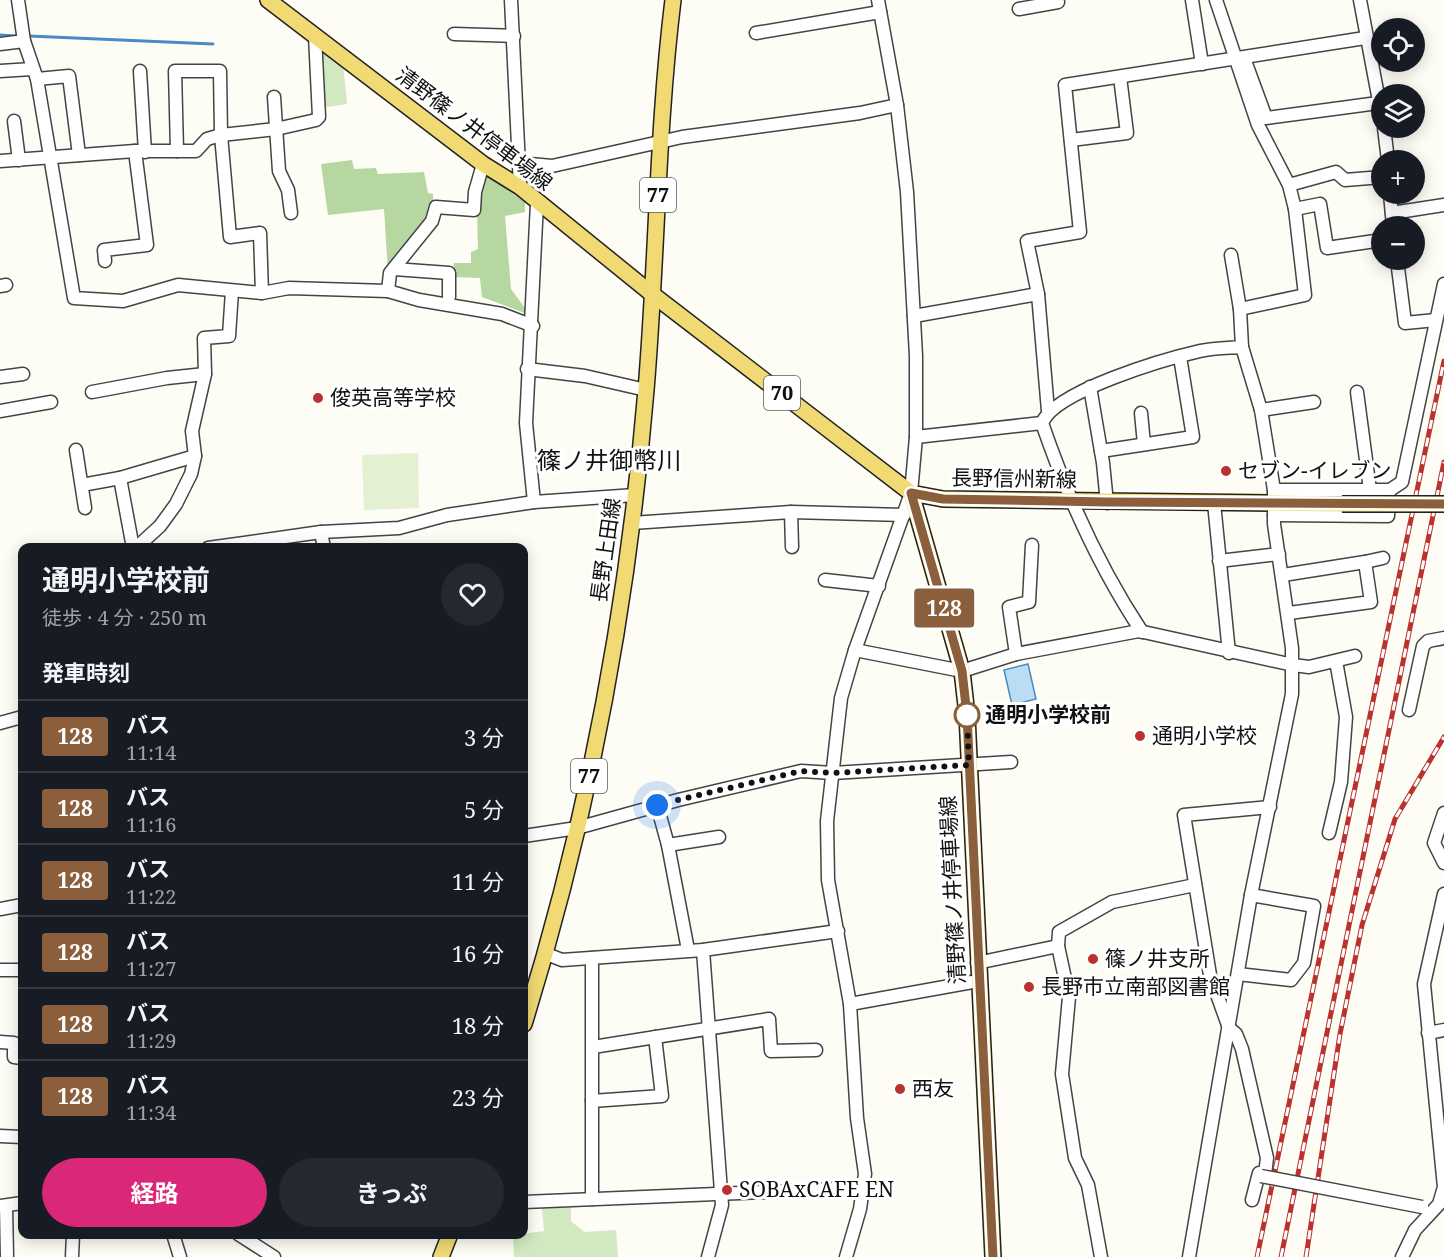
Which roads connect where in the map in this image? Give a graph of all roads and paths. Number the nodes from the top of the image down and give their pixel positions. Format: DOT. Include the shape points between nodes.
graph roads {
  1 [pos="18,0"];
  2 [pos="268,0"];
  3 [pos="511,0"];
  4 [pos="673,0"];
  5 [pos="1192,0"];
  6 [pos="1215,0"];
  7 [pos="1360,0"];
  8 [pos="1062,1"];
  9 [pos="879,6"];
  10 [pos="1018,9"];
  11 [pos="756,33"];
  12 [pos="454,34"];
  13 [pos="315,36"];
  14 [pos="514,36"];
  15 [pos="1365,38"];
  16 [pos="24,41"];
  17 [pos="0,44"];
  18 [pos="1239,58"];
  19 [pos="1202,64"];
  20 [pos="0,71"];
  21 [pos="140,71"];
  22 [pos="34,74"];
  23 [pos="1120,77"];
  24 [pos="1374,84"];
  25 [pos="274,97"];
  26 [pos="1371,104"];
  27 [pos="897,105"];
  28 [pos="14,121"];
  29 [pos="276,129"];
  30 [pos="221,135"];
  31 [pos="1071,140"];
  32 [pos="660,144"];
  33 [pos="140,151"];
  34 [pos="177,152"];
  35 [pos="79,155"];
  36 [pos="51,158"];
  37 [pos="0,160"];
  38 [pos="19,160"];
  39 [pos="483,164"];
  40 [pos="519,164"];
  41 [pos="1371,178"];
  42 [pos="1289,185"];
  43 [pos="520,187"];
  44 [pos="537,202"];
  45 [pos="1391,204"];
  46 [pos="1444,205"];
  47 [pos="1295,209"];
  48 [pos="291,213"];
  49 [pos="1392,213"];
  50 [pos="1392,216"];
  51 [pos="1371,242"];
  52 [pos="1231,255"];
  53 [pos="105,261"];
  54 [pos="394,269"];
  55 [pos="1398,270"];
  56 [pos="1444,284"];
  57 [pos="232,291"];
  58 [pos="388,291"];
  59 [pos="262,293"];
  60 [pos="652,294"];
  61 [pos="1038,294"];
  62 [pos="449,297"];
  63 [pos="1240,309"];
  64 [pos="914,316"];
  65 [pos="1436,320"];
  66 [pos="532,326"];
  67 [pos="1242,347"];
  68 [pos="1180,357"];
  69 [pos="528,369"];
  70 [pos="23,374"];
  71 [pos="205,374"];
  72 [pos="0,377"];
  73 [pos="1090,387"];
  74 [pos="646,390"];
  75 [pos="92,392"];
  76 [pos="1357,392"];
  77 [pos="51,402"];
  78 [pos="1314,402"];
  79 [pos="1261,410"];
  80 [pos="0,411"];
  81 [pos="1048,411"];
  82 [pos="1141,413"];
  83 [pos="1042,423"];
  84 [pos="916,437"];
  85 [pos="1144,444"];
  86 [pos="76,450"];
  87 [pos="1101,450"];
  88 [pos="195,456"];
  89 [pos="120,478"];
  90 [pos="82,484"];
  91 [pos="1371,490"];
  92 [pos="1390,490"];
  93 [pos="911,493"];
  94 [pos="635,495"];
  95 [pos="1071,501"];
  96 [pos="534,502"];
  97 [pos="1107,502"];
  98 [pos="1214,503"];
  99 [pos="1274,503"];
  100 [pos="1444,504"];
  101 [pos="85,508"];
  102 [pos="791,512"];
  103 [pos="904,515"];
  104 [pos="632,523"];
  105 [pos="321,532"];
  106 [pos="293,542"];
  107 [pos="134,543"];
  108 [pos="141,543"];
  109 [pos="323,543"];
  110 [pos="1032,545"];
  111 [pos="792,547"];
  112 [pos="1279,554"];
  113 [pos="1383,558"];
  114 [pos="1219,561"];
  115 [pos="1365,562"];
  116 [pos="1283,575"];
  117 [pos="825,580"];
  118 [pos="879,586"];
  119 [pos="1289,613"];
  120 [pos="1142,632"];
  121 [pos="1444,638"];
  122 [pos="855,650"];
  123 [pos="1229,653"];
  124 [pos="1016,654"];
  125 [pos="1354,656"];
  126 [pos="1336,661"];
  127 [pos="1293,665"];
  128 [pos="962,671"];
  129 [pos="1409,710"];
  130 [pos="18,718"];
  131 [pos="0,723"];
  132 [pos="1011,762"];
  133 [pos="969,765"];
  134 [pos="833,773"];
  135 [pos="657,805"];
  136 [pos="1270,807"];
  137 [pos="1444,813"];
  138 [pos="577,828"];
  139 [pos="1329,833"];
  140 [pos="528,835"];
  141 [pos="719,837"];
  142 [pos="668,845"];
  143 [pos="1444,863"];
  144 [pos="1195,885"];
  145 [pos="1444,894"];
  146 [pos="1251,895"];
  147 [pos="18,906"];
  148 [pos="0,909"];
  149 [pos="838,931"];
  150 [pos="1058,946"];
  151 [pos="688,950"];
  152 [pos="703,951"];
  153 [pos="544,953"];
  154 [pos="592,958"];
  155 [pos="977,963"];
  156 [pos="0,970"];
  157 [pos="18,970"];
  158 [pos="1238,974"];
  159 [pos="978,981"];
  160 [pos="850,1004"];
  161 [pos="528,1010"];
  162 [pos="1229,1028"];
  163 [pos="708,1029"];
  164 [pos="1444,1030"];
  165 [pos="1428,1033"];
  166 [pos="655,1037"];
  167 [pos="0,1042"];
  168 [pos="593,1047"];
  169 [pos="816,1050"];
  170 [pos="18,1058"];
  171 [pos="592,1101"];
  172 [pos="1441,1130"];
  173 [pos="0,1136"];
  174 [pos="18,1137"];
  175 [pos="1261,1176"];
  176 [pos="863,1188"];
  177 [pos="1310,1191"];
  178 [pos="722,1195"];
  179 [pos="592,1199"];
  180 [pos="1252,1200"];
  181 [pos="528,1202"];
  182 [pos="18,1204"];
  183 [pos="1373,1204"];
  184 [pos="1441,1205"];
  185 [pos="3,1206"];
  186 [pos="1422,1207"];
  187 [pos="73,1239"];
  188 [pos="175,1239"];
  189 [pos="246,1239"];
  190 [pos="448,1239"];
  191 [pos="8,1257"];
  192 [pos="72,1257"];
  193 [pos="180,1257"];
  194 [pos="274,1257"];
  195 [pos="441,1257"];
  196 [pos="708,1257"];
  197 [pos="846,1257"];
  198 [pos="993,1257"];
  199 [pos="1101,1257"];
  200 [pos="1189,1257"];
  201 [pos="1402,1257"];
  1 -- 16 [label="street"];
  2 -- 13 [label="main road, 清野篠ノ井停車場線"];
  3 -- 14 [label="street"];
  4 -- 32 [label="main road, 長野上田線 / 77"];
  5 -- 19 [label="street"];
  6 -- 18 [label="street"];
  7 -- 15 [label="street"];
  8 -- 10 [label="street"];
  9 -- 11 [label="street"];
  9 -- 27 [label="street"];
  12 -- 14 [label="street"];
  13 -- 29 [label="street" via="319,117"];
  13 -- 39 [label="main road, 清野篠ノ井停車場線"];
  14 -- 40 [label="street"];
  15 -- 18 [label="street"];
  15 -- 24 [label="street"];
  16 -- 17 [label="street"];
  16 -- 22 [label="street"];
  18 -- 19 [label="street"];
  18 -- 26 [label="street" via="1266,118"];
  18 -- 42 [label="street" via="1265,140"];
  19 -- 23 [label="street"];
  20 -- 22 [label="street"];
  21 -- 33 [label="street"];
  22 -- 35 [label="street" via="69,76"];
  22 -- 36 [label="street"];
  23 -- 31 [label="street" via="1065,85"];
  23 -- 31 [label="street" via="1127,133"];
  25 -- 29 [label="street"];
  27 -- 32 [label="street" via="682,137"];
  27 -- 64 [label="street"];
  28 -- 38 [label="street"];
  29 -- 30 [label="street"];
  29 -- 48 [label="street" via="279,171 288,190"];
  30 -- 34 [label="street" via="207,139 196,151"];
  30 -- 34 [label="street" via="220,71 175,71"];
  30 -- 59 [label="street" via="230,237 260,233"];
  31 -- 61 [label="street" via="1080,232 1027,241"];
  32 -- 40 [label="street" via="552,166"];
  32 -- 60 [label="main road, 長野上田線 / 77"];
  33 -- 34 [label="street"];
  33 -- 35 [label="street"];
  33 -- 53 [label="street" via="147,245 104,250"];
  35 -- 36 [label="street"];
  36 -- 38 [label="street"];
  36 -- 57 [label="street" via="74,298 123,301 178,285"];
  37 -- 38 [label="street"];
  39 -- 43 [label="main road, 清野篠ノ井停車場線"];
  39 -- 54 [label="street" via="474,210 436,207 432,221"];
  40 -- 43 [label="street"];
  41 -- 42 [label="street" via="1345,180 1336,172"];
  42 -- 47 [label="street"];
  43 -- 44 [label="main road, 清野篠ノ井停車場線"];
  44 -- 60 [label="main road, 清野篠ノ井停車場線"];
  44 -- 66 [label="street"];
  45 -- 49 [label="street"];
  46 -- 49 [label="street"];
  47 -- 51 [label="street" via="1320,204 1327,248"];
  47 -- 63 [label="street" via="1305,295"];
  49 -- 50 [label="street"];
  52 -- 63 [label="street"];
  54 -- 58 [label="street"];
  54 -- 62 [label="street" via="449,273"];
  55 -- 65 [label="street" via="1405,323"];
  56 -- 65 [label="street"];
  57 -- 59 [label="street"];
  57 -- 71 [label="street" via="230,336 204,338"];
  58 -- 59 [label="street" via="289,288"];
  58 -- 66 [label="street" via="502,314"];
  60 -- 74 [label="main road, 長野上田線 / 77"];
  60 -- 93 [label="main road, 長野信州新線 / 70"];
  61 -- 64 [label="street"];
  61 -- 81 [label="street"];
  63 -- 67 [label="street"];
  64 -- 84 [label="street"];
  65 -- 92 [label="street" via="1404,477"];
  66 -- 69 [label="street"];
  67 -- 68 [label="street"];
  67 -- 79 [label="street"];
  68 -- 73 [label="street"];
  68 -- 85 [label="street" via="1193,437"];
  69 -- 74 [label="street" via="585,376"];
  69 -- 96 [label="street" via="526,423"];
  70 -- 72 [label="street"];
  71 -- 75 [label="street"];
  71 -- 88 [label="street" via="192,431"];
  73 -- 81 [label="street"];
  73 -- 87 [label="street"];
  74 -- 94 [label="main road, 長野上田線 / 77"];
  76 -- 91 [label="street"];
  77 -- 80 [label="street"];
  78 -- 79 [label="street"];
  79 -- 99 [label="street"];
  81 -- 83 [label="street"];
  82 -- 85 [label="street"];
  83 -- 84 [label="street"];
  83 -- 95 [label="street"];
  84 -- 93 [label="street"];
  85 -- 87 [label="street"];
  86 -- 90 [label="street"];
  87 -- 97 [label="street"];
  88 -- 89 [label="street"];
  88 -- 108 [label="street" via="181,497 160,526"];
  89 -- 90 [label="street"];
  89 -- 107 [label="street"];
  90 -- 101 [label="street"];
  91 -- 92 [label="street"];
  91 -- 99 [label="street"];
  92 -- 99 [label="street" via="1388,516"];
  93 -- 95 [label="main road, 長野信州新線 / 70" via="943,499"];
  93 -- 103 [label="street"];
  93 -- 128 [label="main road, 清野篠ノ井停車場線"];
  94 -- 96 [label="street"];
  94 -- 104 [label="main road, 長野上田線 / 77"];
  95 -- 97 [label="main road, 長野信州新線 / 70"];
  95 -- 120 [label="street"];
  96 -- 105 [label="street" via="447,515 399,528"];
  97 -- 98 [label="main road, 長野信州新線 / 70"];
  98 -- 99 [label="main road, 長野信州新線 / 70"];
  98 -- 114 [label="street"];
  99 -- 100 [label="main road, 長野信州新線 / 70, bridge"];
  99 -- 112 [label="street"];
  102 -- 103 [label="street"];
  102 -- 104 [label="street"];
  102 -- 111 [label="street"];
  103 -- 118 [label="street"];
  104 -- 138 [label="main road, 長野上田線 / 77" via="607,685"];
  105 -- 106 [label="street"];
  105 -- 109 [label="street"];
  110 -- 124 [label="street" via="1029,602 1009,608"];
  112 -- 114 [label="street"];
  112 -- 116 [label="street"];
  113 -- 115 [label="street"];
  114 -- 123 [label="street"];
  115 -- 116 [label="street"];
  115 -- 119 [label="street" via="1371,602"];
  116 -- 119 [label="street"];
  117 -- 118 [label="street"];
  118 -- 122 [label="street"];
  119 -- 127 [label="street"];
  120 -- 123 [label="street"];
  120 -- 124 [label="street"];
  121 -- 129 [label="street" via="1423,646"];
  122 -- 128 [label="street"];
  122 -- 134 [label="street" via="841,698"];
  123 -- 127 [label="street"];
  124 -- 128 [label="street"];
  125 -- 126 [label="street"];
  126 -- 127 [label="street" via="1310,667"];
  126 -- 139 [label="street" via="1346,717 1341,782"];
  127 -- 136 [label="street" via="1292,693"];
  128 -- 133 [label="main road, 清野篠ノ井停車場線"];
  130 -- 131 [label="street"];
  132 -- 133 [label="street"];
  133 -- 134 [label="street"];
  133 -- 155 [label="main road, 清野篠ノ井停車場線"];
  134 -- 135 [label="street" via="801,771"];
  134 -- 149 [label="street" via="827,821 828,880"];
  135 -- 138 [label="street"];
  135 -- 142 [label="street"];
  136 -- 144 [label="street" via="1184,815"];
  136 -- 146 [label="street"];
  137 -- 143 [label="street" via="1434,843"];
  138 -- 140 [label="street"];
  138 -- 153 [label="main road, 長野上田線 / 77"];
  141 -- 142 [label="street"];
  142 -- 151 [label="street"];
  144 -- 150 [label="street" via="1112,902 1059,932"];
  144 -- 162 [label="street" via="1210,975"];
  145 -- 165 [label="street" via="1424,984"];
  146 -- 158 [label="street"];
  146 -- 158 [label="street" via="1314,906 1304,963 1291,980"];
  147 -- 148 [label="street"];
  149 -- 152 [label="street"];
  149 -- 160 [label="street"];
  150 -- 155 [label="street"];
  150 -- 199 [label="street" via="1070,997 1062,1074 1075,1158 1088,1185"];
  151 -- 152 [label="street"];
  151 -- 154 [label="street"];
  152 -- 163 [label="street"];
  153 -- 154 [label="street" via="562,960"];
  153 -- 161 [label="main road, 長野上田線 / 77"];
  154 -- 168 [label="street"];
  155 -- 159 [label="main road, 清野篠ノ井停車場線"];
  156 -- 157 [label="street"];
  158 -- 162 [label="street"];
  159 -- 160 [label="street"];
  159 -- 198 [label="main road, 清野篠ノ井停車場線"];
  160 -- 176 [label="street"];
  162 -- 180 [label="street" via="1242,1049 1267,1158 1265,1174 1259,1173"];
  162 -- 200 [label="street"];
  163 -- 166 [label="street"];
  163 -- 169 [label="street" via="769,1019 771,1051"];
  163 -- 178 [label="street"];
  164 -- 165 [label="street"];
  165 -- 172 [label="street"];
  166 -- 168 [label="street"];
  166 -- 171 [label="street" via="662,1096"];
  167 -- 170 [label="street" via="14,1043 14,1057"];
  168 -- 171 [label="street"];
  171 -- 179 [label="street"];
  172 -- 184 [label="street"];
  173 -- 174 [label="street"];
  175 -- 186 [label="street, bridge"];
  176 -- 178 [label="street"];
  176 -- 197 [label="street"];
  177 -- 183 [label="street"];
  178 -- 179 [label="street"];
  178 -- 196 [label="street"];
  179 -- 181 [label="street"];
  182 -- 185 [label="street"];
  184 -- 201 [label="street" via="1415,1230"];
  185 -- 191 [label="street"];
  187 -- 192 [label="street"];
  188 -- 193 [label="street"];
  189 -- 194 [label="street"];
  190 -- 195 [label="main road"];
}
